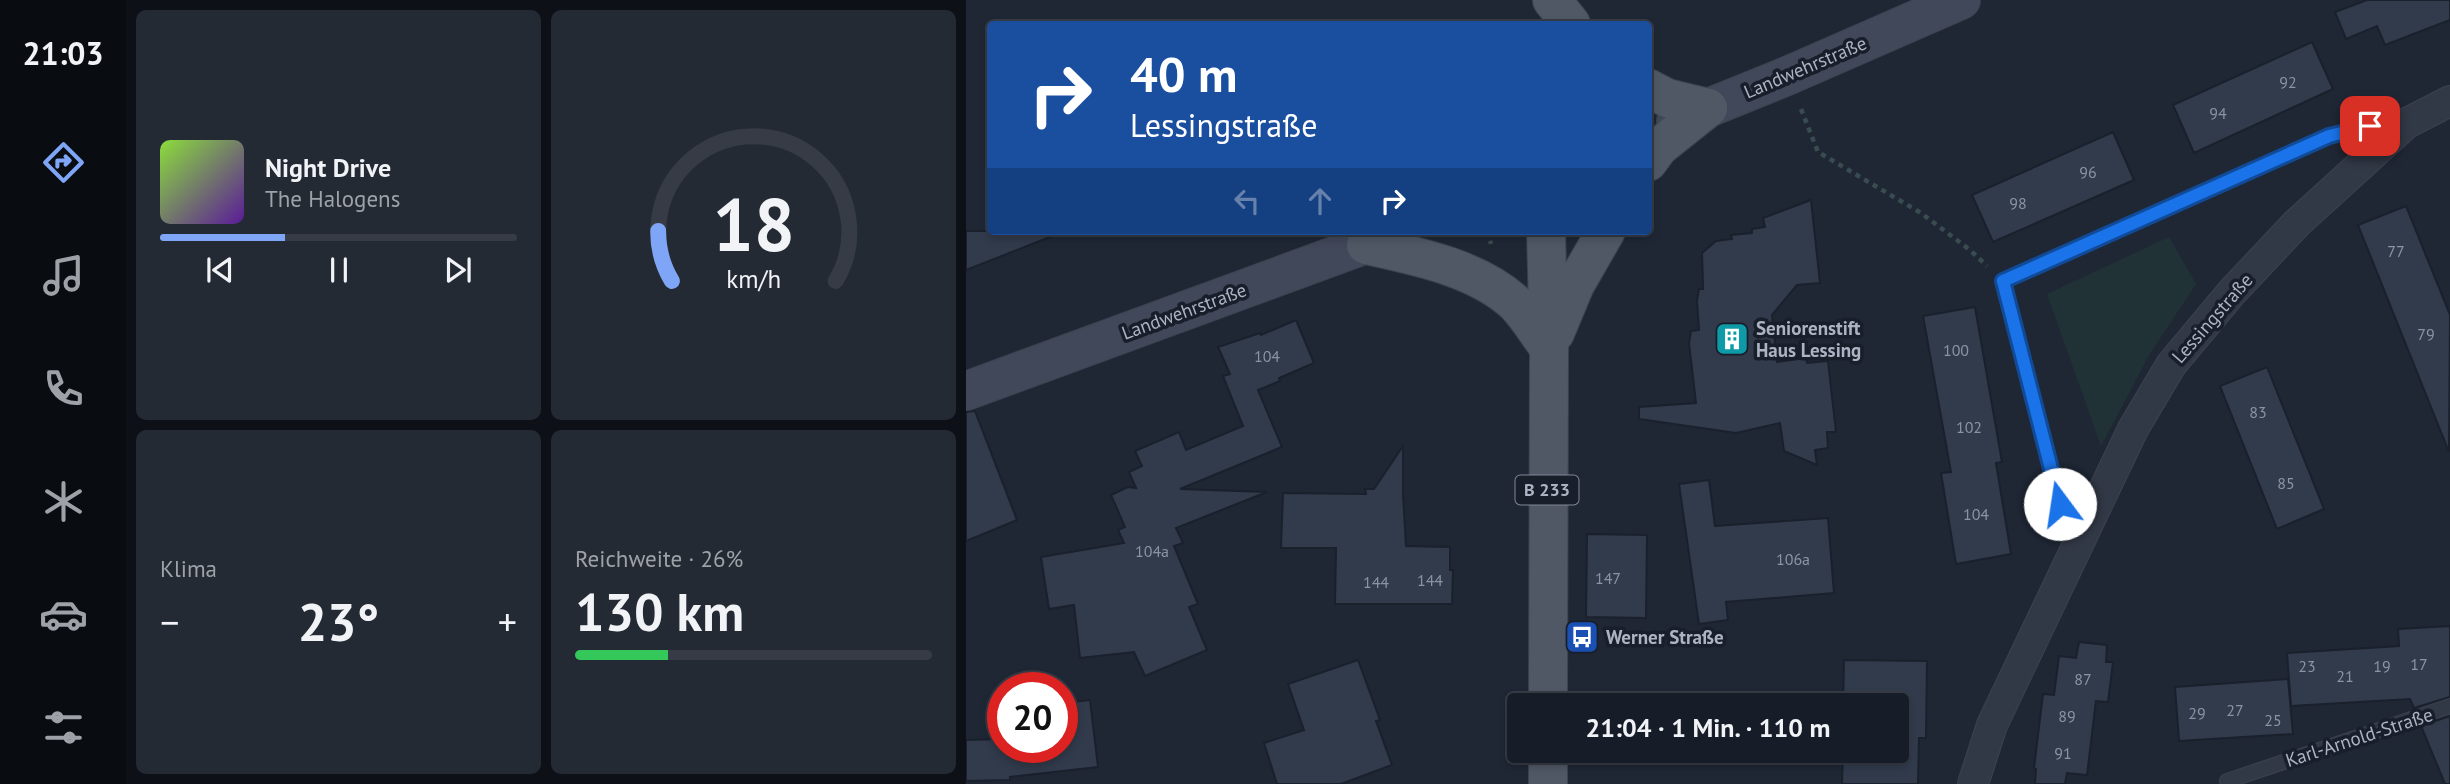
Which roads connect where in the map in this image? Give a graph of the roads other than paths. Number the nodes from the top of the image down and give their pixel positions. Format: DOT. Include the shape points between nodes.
graph roads {
  1 [pos="1546,0"];
  2 [pos="1552,0"];
  3 [pos="1961,0"];
  4 [pos="1546,21"];
  5 [pos="1569,21"];
  6 [pos="1652,90"];
  7 [pos="2450,101"];
  8 [pos="1708,107"];
  9 [pos="2407,124"];
  10 [pos="1652,131"];
  11 [pos="1652,157"];
  12 [pos="1392,235"];
  13 [pos="1546,235"];
  14 [pos="1604,235"];
  15 [pos="1366,245"];
  16 [pos="1549,348"];
  17 [pos="966,391"];
  18 [pos="2073,554"];
  19 [pos="1548,693"];
  20 [pos="2450,706"];
  21 [pos="1548,763"];
  22 [pos="2227,781"];
  23 [pos="1548,784"];
  24 [pos="1973,784"];
  1 -- 4 [label="main road"];
  2 -- 5 [label="main road"];
  3 -- 8 [label="main road, Landwehrstraße"];
  6 -- 8 [label="main road"];
  7 -- 9 [label="street, Lessingstraße"];
  8 -- 10 [label="main road, Landwehrstraße"];
  8 -- 11 [label="main road"];
  9 -- 18 [label="street, Lessingstraße" via="2297,223 2171,365 2133,429"];
  9 -- 18 [label="lane, Lessingstraße" via="2370,126 2329,136 2003,281"];
  12 -- 15 [label="main road, Landwehrstraße"];
  13 -- 16 [label="main road, B 233"];
  14 -- 16 [label="main road" via="1575,285"];
  15 -- 16 [label="main road" via="1431,260 1479,279 1516,304"];
  15 -- 17 [label="main road, Landwehrstraße"];
  16 -- 19 [label="main road, B 233"];
  18 -- 24 [label="street, Lessingstraße" via="1992,725"];
  20 -- 22 [label="lane, Karl-Arnold-Straße"];
  21 -- 23 [label="main road"];
}
